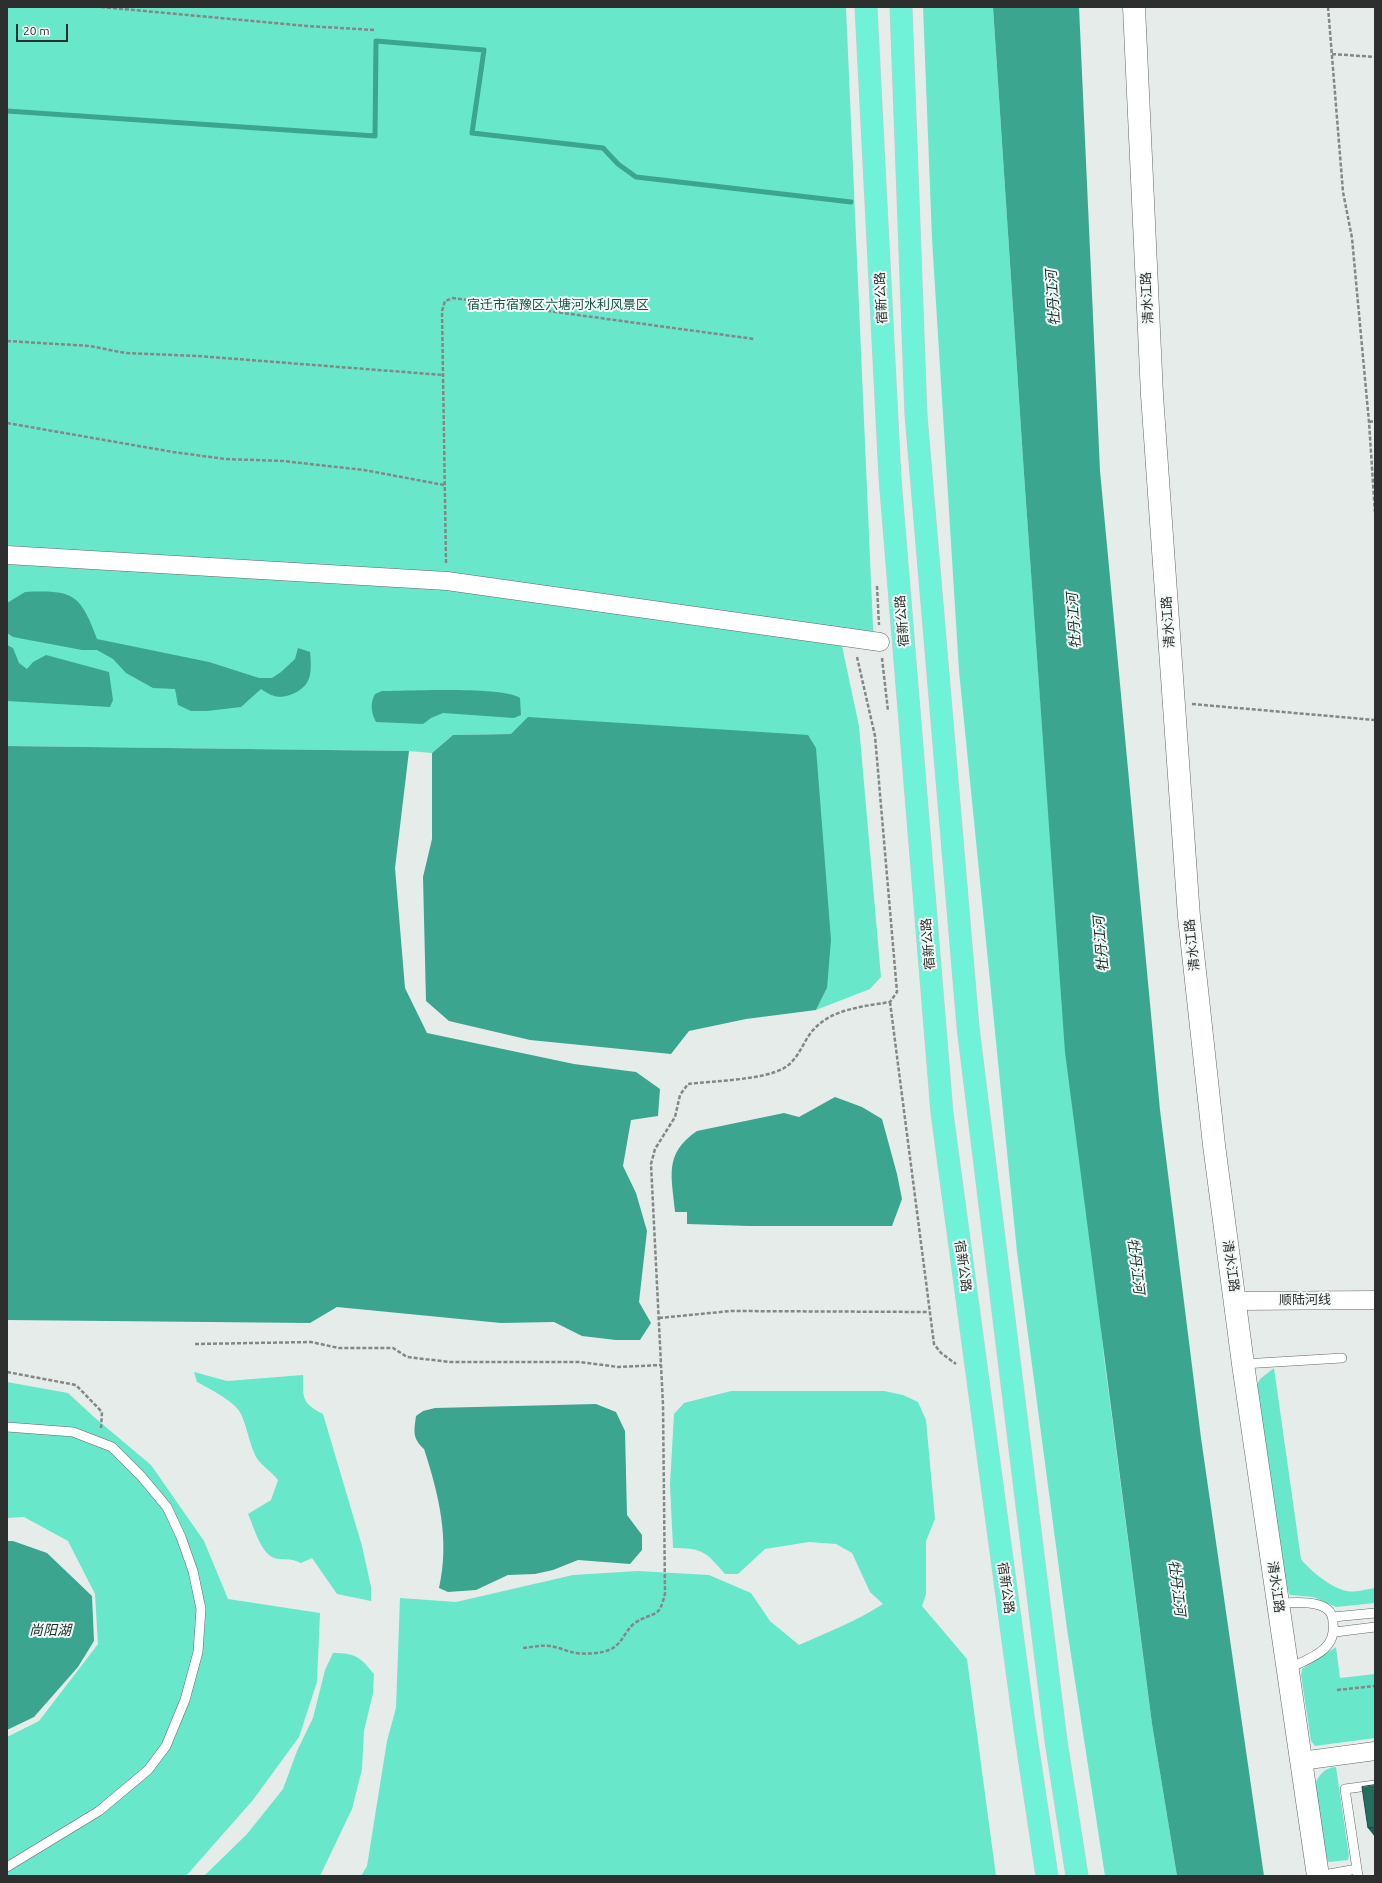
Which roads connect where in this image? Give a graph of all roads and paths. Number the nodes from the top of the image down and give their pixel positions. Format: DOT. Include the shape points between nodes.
graph roads {
  1 [pos="101,7"];
  2 [pos="866,7"];
  3 [pos="901,7"];
  4 [pos="1134,7"];
  5 [pos="1328,7"];
  6 [pos="374,30"];
  7 [pos="1332,54"];
  8 [pos="1375,57"];
  9 [pos="754,339"];
  10 [pos="7,341"];
  11 [pos="442,374"];
  12 [pos="1369,422"];
  13 [pos="1375,422"];
  14 [pos="7,423"];
  15 [pos="444,485"];
  16 [pos="1375,513"];
  17 [pos="7,555"];
  18 [pos="447,581"];
  19 [pos="854,639"];
  20 [pos="880,642"];
  21 [pos="1174,703"];
  22 [pos="1375,720"];
  23 [pos="890,1002"];
  24 [pos="1375,1300"];
  25 [pos="1235,1301"];
  26 [pos="930,1312"];
  27 [pos="659,1318"];
  28 [pos="195,1344"];
  29 [pos="1342,1358"];
  30 [pos="1243,1364"];
  31 [pos="661,1365"];
  32 [pos="962,1366"];
  33 [pos="7,1372"];
  34 [pos="7,1427"];
  35 [pos="101,1443"];
  36 [pos="1278,1603"];
  37 [pos="1375,1613"];
  38 [pos="1333,1617"];
  39 [pos="1375,1627"];
  40 [pos="1335,1632"];
  41 [pos="523,1648"];
  42 [pos="1288,1669"];
  43 [pos="1375,1686"];
  44 [pos="1337,1690"];
  45 [pos="1375,1751"];
  46 [pos="1301,1761"];
  47 [pos="1375,1785"];
  48 [pos="7,1867"];
  49 [pos="1358,1872"];
  50 [pos="1047,1876"];
  51 [pos="1077,1876"];
  52 [pos="1318,1876"];
  1 -- 6 [label="path"];
  2 -- 50 [label="highway, 宿新公路" via="890,478 942,1113"];
  3 -- 51 [label="highway" via="916,415 968,1027 1056,1742"];
  4 -- 21 [label="street, 清水江路" via="1152,395"];
  5 -- 7 [label="path"];
  7 -- 8 [label="path"];
  7 -- 12 [label="path" via="1343,192 1352,238"];
  9 -- 11 [label="path" via="453,298 445,301 442,311"];
  10 -- 11 [label="path" via="90,346 125,353"];
  11 -- 15 [label="path"];
  12 -- 13 [label="path"];
  12 -- 16 [label="path"];
  14 -- 15 [label="path" via="173,452 225,459 283,461 364,470"];
  15 -- 18 [label="path"];
  17 -- 18 [label="street"];
  18 -- 19 [label="street"];
  19 -- 20 [label="street"];
  19 -- 23 [label="path" via="875,736 896,992"];
  21 -- 22 [label="path"];
  21 -- 25 [label="street, 清水江路" via="1189,917 1214,1144"];
  23 -- 26 [label="path"];
  23 -- 27 [label="path" via="834,1014 816,1027 794,1060 784,1068 763,1075 688,1084 680,1094 675,1117 655,1149 651,1164"];
  24 -- 25 [label="street, 顺陆河线"];
  25 -- 30 [label="street, 清水江路"];
  26 -- 27 [label="path" via="731,1311"];
  26 -- 32 [label="path" via="934,1344 941,1353"];
  27 -- 31 [label="path"];
  28 -- 31 [label="path" via="311,1342 339,1348 393,1348 407,1357 450,1362 580,1362 618,1367"];
  29 -- 30 [label="lane"];
  30 -- 36 [label="street, 清水江路"];
  31 -- 41 [label="path" via="665,1593 662,1605 657,1614 639,1620 631,1626 614,1648 604,1651 572,1652 552,1646"];
  33 -- 35 [label="path" via="76,1385 102,1412"];
  34 -- 35 [label="lane" via="73,1432"];
  35 -- 48 [label="lane" via="112,1447 167,1507 181,1537 193,1571 201,1609 198,1652 182,1707 166,1746 148,1770 99,1811"];
  36 -- 38 [label="lane" via="1314,1604 1327,1609"];
  36 -- 42 [label="street, 清水江路"];
  37 -- 38 [label="lane"];
  38 -- 40 [label="lane"];
  39 -- 40 [label="lane"];
  40 -- 42 [label="lane" via="1323,1651"];
  42 -- 46 [label="street, 清水江路"];
  43 -- 44 [label="path"];
  45 -- 46 [label="street"];
  46 -- 52 [label="street, 清水江路"];
  47 -- 49 [label="lane" via="1345,1789"];
  49 -- 52 [label="lane"];
}
